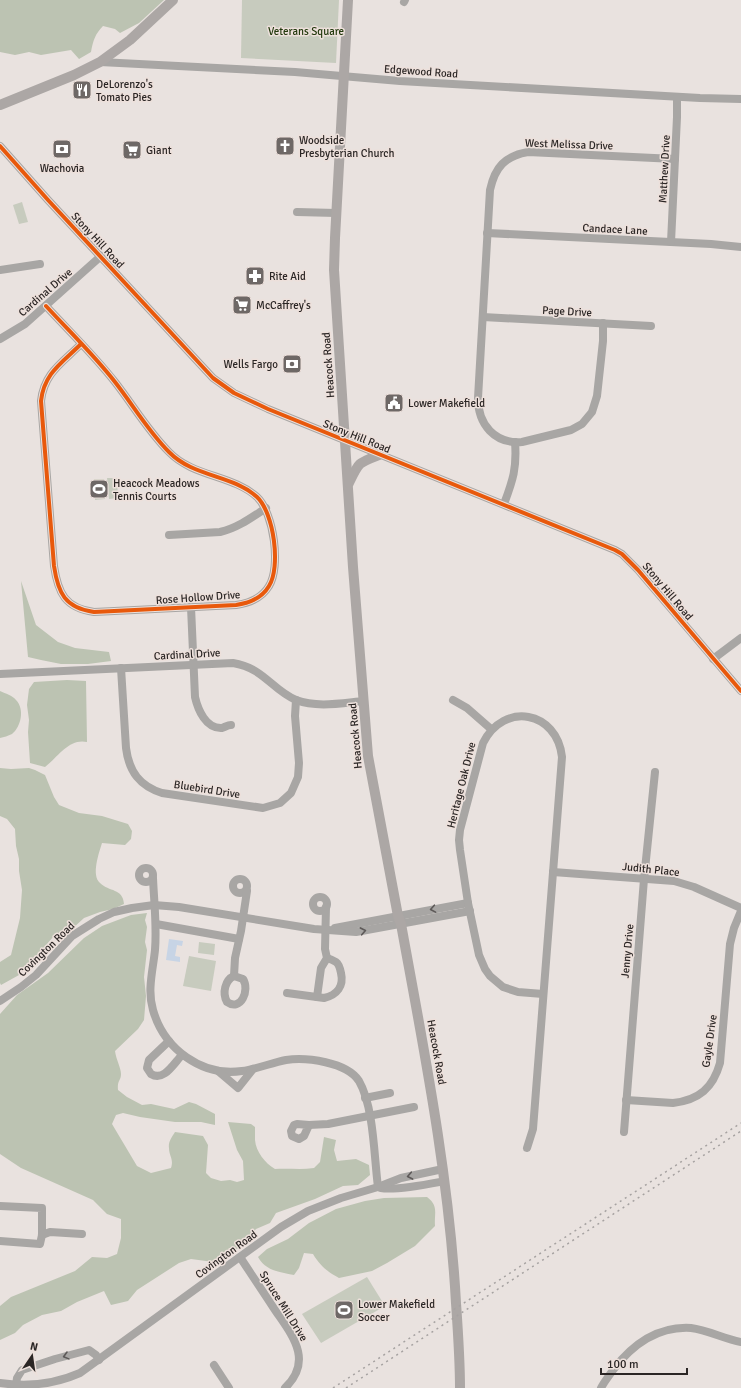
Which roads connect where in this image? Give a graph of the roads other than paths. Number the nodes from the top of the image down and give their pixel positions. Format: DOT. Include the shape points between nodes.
graph roads {
  1 [pos="173,0"];
  2 [pos="348,0"];
  3 [pos="100,62"];
  4 [pos="344,76"];
  5 [pos="677,97"];
  6 [pos="741,99"];
  7 [pos="0,105"];
  8 [pos="0,146"];
  9 [pos="675,159"];
  10 [pos="297,212"];
  11 [pos="336,213"];
  12 [pos="487,233"];
  13 [pos="671,242"];
  14 [pos="741,247"];
  15 [pos="101,256"];
  16 [pos="40,264"];
  17 [pos="0,270"];
  18 [pos="46,306"];
  19 [pos="482,317"];
  20 [pos="603,323"];
  21 [pos="651,326"];
  22 [pos="0,339"];
  23 [pos="81,344"];
  24 [pos="345,441"];
  25 [pos="515,442"];
  26 [pos="379,455"];
  27 [pos="348,485"];
  28 [pos="504,504"];
  29 [pos="266,508"];
  30 [pos="169,535"];
  31 [pos="191,607"];
  32 [pos="741,638"];
  33 [pos="713,659"];
  34 [pos="194,665"];
  35 [pos="121,668"];
  36 [pos="0,674"];
  37 [pos="741,692"];
  38 [pos="296,700"];
  39 [pos="453,700"];
  40 [pos="364,701"];
  41 [pos="231,725"];
  42 [pos="492,729"];
  43 [pos="655,772"];
  44 [pos="553,872"];
  45 [pos="153,878"];
  46 [pos="644,879"];
  47 [pos="247,891"];
  48 [pos="154,905"];
  49 [pos="326,907"];
  50 [pos="469,907"];
  51 [pos="741,910"];
  52 [pos="242,917"];
  53 [pos="399,920"];
  54 [pos="156,924"];
  55 [pos="326,930"];
  56 [pos="239,938"];
  57 [pos="327,958"];
  58 [pos="234,976"];
  59 [pos="287,993"];
  60 [pos="543,994"];
  61 [pos="316,997"];
  62 [pos="0,1001"];
  63 [pos="169,1041"];
  64 [pos="182,1055"];
  65 [pos="253,1069"];
  66 [pos="218,1071"];
  67 [pos="390,1093"];
  68 [pos="366,1098"];
  69 [pos="626,1100"];
  70 [pos="414,1107"];
  71 [pos="370,1116"];
  72 [pos="309,1125"];
  73 [pos="624,1132"];
  74 [pos="527,1148"];
  75 [pos="443,1169"];
  76 [pos="445,1181"];
  77 [pos="378,1187"];
  78 [pos="0,1206"];
  79 [pos="82,1234"];
  80 [pos="42,1235"];
  81 [pos="0,1241"];
  82 [pos="240,1257"];
  83 [pos="741,1342"];
  84 [pos="99,1360"];
  85 [pos="214,1365"];
  86 [pos="0,1383"];
  87 [pos="16,1385"];
  88 [pos="229,1388"];
  89 [pos="285,1388"];
  90 [pos="460,1388"];
  91 [pos="601,1388"];
  1 -- 3 [label="main road" via="130,40"];
  2 -- 4 [label="main road, Heacock Road"];
  3 -- 4 [label="street, Edgewood Road"];
  3 -- 7 [label="main road"];
  4 -- 5 [label="street, Edgewood Road"];
  4 -- 11 [label="main road, Heacock Road"];
  5 -- 6 [label="street, Edgewood Road"];
  5 -- 9 [label="street, Matthew Drive"];
  8 -- 15 [label="street, Stony Hill Road"];
  9 -- 12 [label="street, West Melissa Drive" via="528,152 514,155 504,162 492,180"];
  9 -- 13 [label="street, Matthew Drive"];
  10 -- 11 [label="street"];
  11 -- 24 [label="main road, Heacock Road" via="335,296"];
  12 -- 13 [label="street, Candace Lane"];
  12 -- 19 [label="street, West Melissa Drive"];
  13 -- 14 [label="street, Candace Lane"];
  15 -- 18 [label="street, Cardinal Drive"];
  15 -- 24 [label="street, Stony Hill Road" via="182,346 223,386 248,400"];
  16 -- 17 [label="street"];
  18 -- 22 [label="street, Cardinal Drive" via="25,324"];
  18 -- 23 [label="street, Rose Hollow Drive"];
  19 -- 20 [label="street, Page Drive"];
  19 -- 25 [label="street" via="479,413 490,431 504,440"];
  20 -- 21 [label="street, Page Drive"];
  20 -- 25 [label="street" via="597,396 588,418 572,430"];
  23 -- 29 [label="street, Rose Hollow Drive" via="173,456 187,465 244,489 258,498"];
  23 -- 31 [label="street, Rose Hollow Drive" via="48,377 41,401 54,566 59,589 72,604 94,612"];
  24 -- 26 [label="street, Stony Hill Road"];
  24 -- 27 [label="main road, Heacock Road"];
  25 -- 28 [label="street" via="515,474"];
  26 -- 27 [label="main road" via="362,461"];
  26 -- 28 [label="street, Stony Hill Road"];
  27 -- 40 [label="main road, Heacock Road" via="352,567"];
  28 -- 33 [label="street, Stony Hill Road" via="622,554"];
  29 -- 30 [label="street" via="220,532"];
  29 -- 31 [label="street, Rose Hollow Drive" via="272,526 275,565 272,580 266,591 242,604"];
  31 -- 34 [label="street"];
  32 -- 33 [label="street"];
  33 -- 37 [label="street, Stony Hill Road"];
  34 -- 35 [label="street, Cardinal Drive"];
  34 -- 38 [label="street, Cardinal Drive" via="240,664 264,676"];
  34 -- 41 [label="street" via="195,697 200,714 216,727"];
  35 -- 36 [label="street, Cardinal Drive"];
  35 -- 38 [label="street, Bluebird Drive" via="128,761 140,781 152,790 162,793 263,808 280,803 290,793 298,778"];
  38 -- 40 [label="street, Cardinal Drive" via="318,704"];
  39 -- 42 [label="street"];
  40 -- 53 [label="main road, Heacock Road" via="370,773"];
  42 -- 44 [label="street, Heritage Oak Drive" via="509,718 531,718 549,727 560,745 562,757"];
  42 -- 50 [label="street, Heritage Oak Drive" via="479,755 460,830 460,850"];
  43 -- 46 [label="street, Jenny Drive"];
  44 -- 46 [label="street, Judith Place"];
  44 -- 60 [label="street, Heritage Oak Drive"];
  45 -- 48 [label="street"];
  46 -- 51 [label="street, Judith Place" via="684,884"];
  46 -- 69 [label="street, Jenny Drive"];
  47 -- 52 [label="street"];
  48 -- 52 [label="street, Covington Road"];
  48 -- 54 [label="street"];
  48 -- 62 [label="street, Covington Road" via="119,911 88,925 66,942 36,975"];
  49 -- 55 [label="street"];
  50 -- 53 [label="street, Covington Road"];
  50 -- 60 [label="street, Heritage Oak Drive" via="479,955 490,976 509,990"];
  51 -- 69 [label="street, Gayle Drive" via="730,944 720,1063 714,1080 699,1095 681,1102"];
  52 -- 55 [label="street, Covington Road"];
  52 -- 56 [label="street"];
  53 -- 55 [label="street, Covington Road" via="356,932"];
  53 -- 75 [label="main road, Heacock Road" via="429,1076"];
  54 -- 56 [label="street"];
  54 -- 63 [label="street" via="150,998 155,1017"];
  55 -- 57 [label="street"];
  56 -- 58 [label="street"];
  57 -- 61 [label="street" via="321,968"];
  57 -- 61 [label="street" via="340,967 342,985 329,997"];
  59 -- 61 [label="street"];
  60 -- 74 [label="street, Heritage Oak Drive" via="533,1129"];
  63 -- 64 [label="street"];
  63 -- 64 [label="street" via="149,1060 147,1068 151,1074 157,1077 163,1075"];
  64 -- 66 [label="street" via="201,1066"];
  65 -- 66 [label="street" via="236,1072"];
  65 -- 66 [label="street" via="238,1088"];
  65 -- 68 [label="street" via="285,1060 336,1065 356,1077"];
  67 -- 68 [label="street"];
  68 -- 71 [label="street"];
  69 -- 73 [label="street, Jenny Drive"];
  70 -- 71 [label="street"];
  71 -- 72 [label="street"];
  71 -- 77 [label="street"];
  75 -- 76 [label="main road, Heacock Road"];
  75 -- 77 [label="street, Covington Road, one-way" via="402,1178"];
  76 -- 77 [label="street, Covington Road" via="386,1189"];
  76 -- 90 [label="main road, Heacock Road" via="455,1286"];
  77 -- 82 [label="street, Covington Road" via="308,1211"];
  78 -- 80 [label="street" via="42,1208"];
  79 -- 80 [label="street" via="50,1232"];
  80 -- 81 [label="street" via="40,1244"];
  82 -- 84 [label="street, Covington Road"];
  82 -- 89 [label="street, Spruce Mill Drive" via="297,1346 298,1369"];
  83 -- 91 [label="street" via="690,1328 664,1331 629,1351"];
  84 -- 87 [label="street, Covington Road" via="69,1378"];
  84 -- 87 [label="street, one-way" via="89,1350 55,1359 22,1370"];
  85 -- 88 [label="street"];
  86 -- 87 [label="street, Covington Road"];
}
